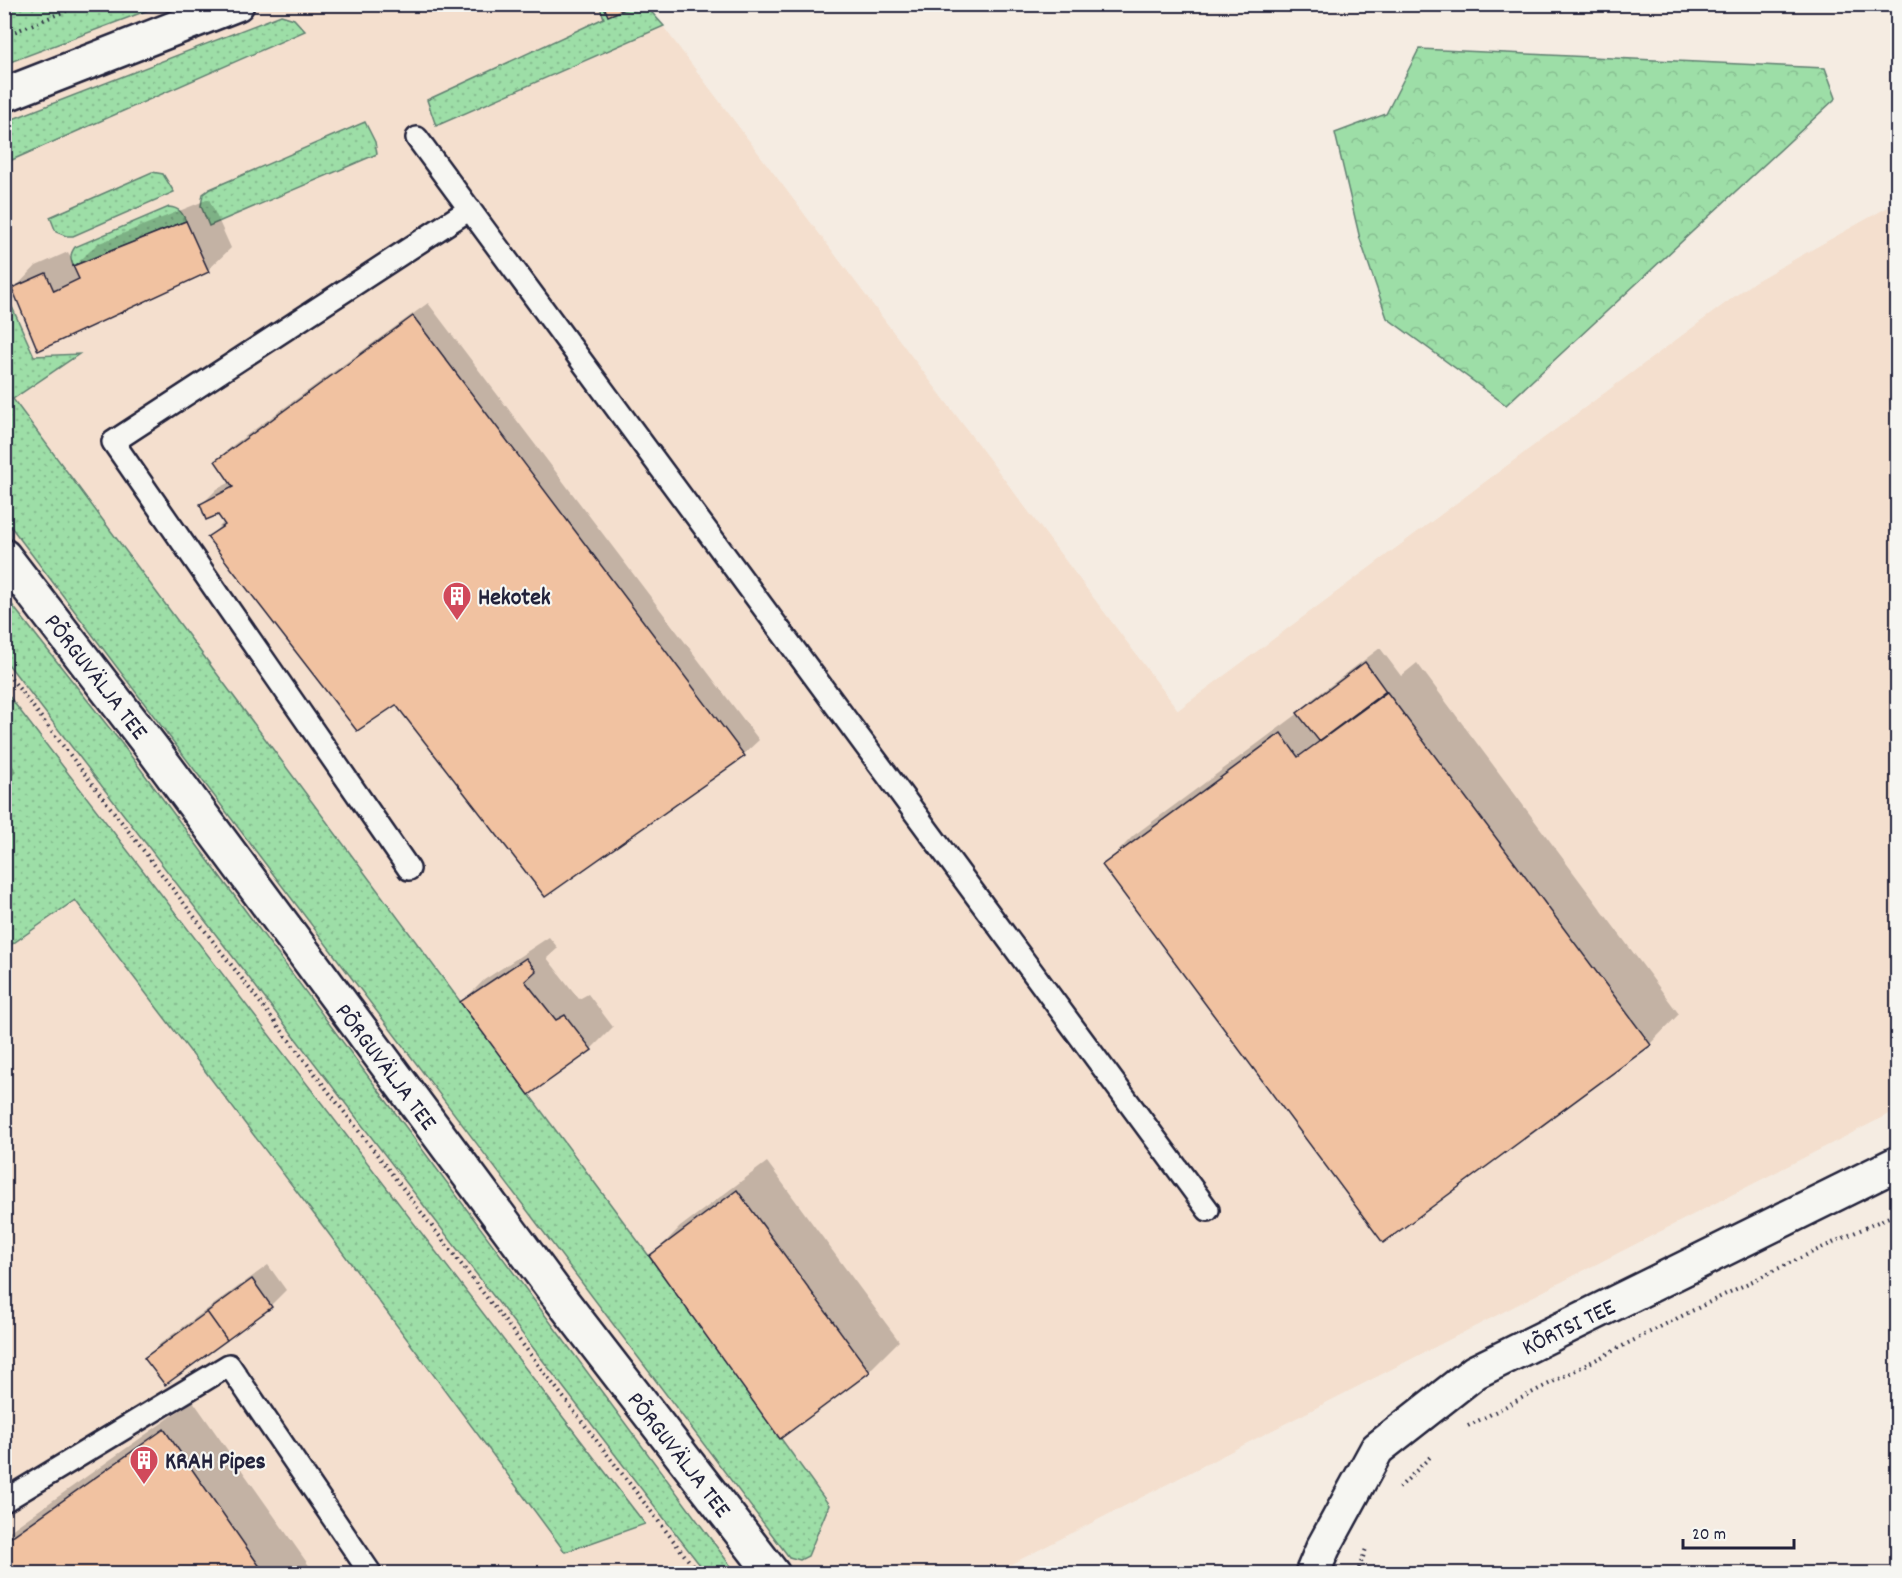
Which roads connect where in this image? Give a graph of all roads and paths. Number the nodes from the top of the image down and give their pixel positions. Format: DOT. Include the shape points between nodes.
graph roads {
  1 [pos="83,4"];
  2 [pos="237,4"];
  3 [pos="4,36"];
  4 [pos="4,95"];
  5 [pos="417,138"];
  6 [pos="470,209"];
  7 [pos="4,556"];
  8 [pos="4,669"];
  9 [pos="409,869"];
  10 [pos="1898,1163"];
  11 [pos="1208,1210"];
  12 [pos="1898,1213"];
  13 [pos="1462,1429"];
  14 [pos="1436,1451"];
  15 [pos="1394,1492"];
  16 [pos="4,1501"];
  17 [pos="1369,1541"];
  18 [pos="371,1574"];
  19 [pos="699,1574"];
  20 [pos="773,1574"];
  21 [pos="1312,1574"];
  22 [pos="1357,1574"];
  1 -- 3 [label="path"];
  2 -- 4 [label="street"];
  5 -- 6 [label="lane"];
  6 -- 9 [label="lane" via="113,442"];
  6 -- 11 [label="lane"];
  7 -- 20 [label="street, PÕRGUVÄLJA TEE" via="152,748 556,1293"];
  8 -- 19 [label="path"];
  10 -- 21 [label="street, KÕRTSI TEE" via="1475,1372 1377,1449"];
  12 -- 13 [label="path" via="1802,1257"];
  14 -- 15 [label="path"];
  16 -- 18 [label="lane" via="229,1365"];
  17 -- 22 [label="path"];
}
